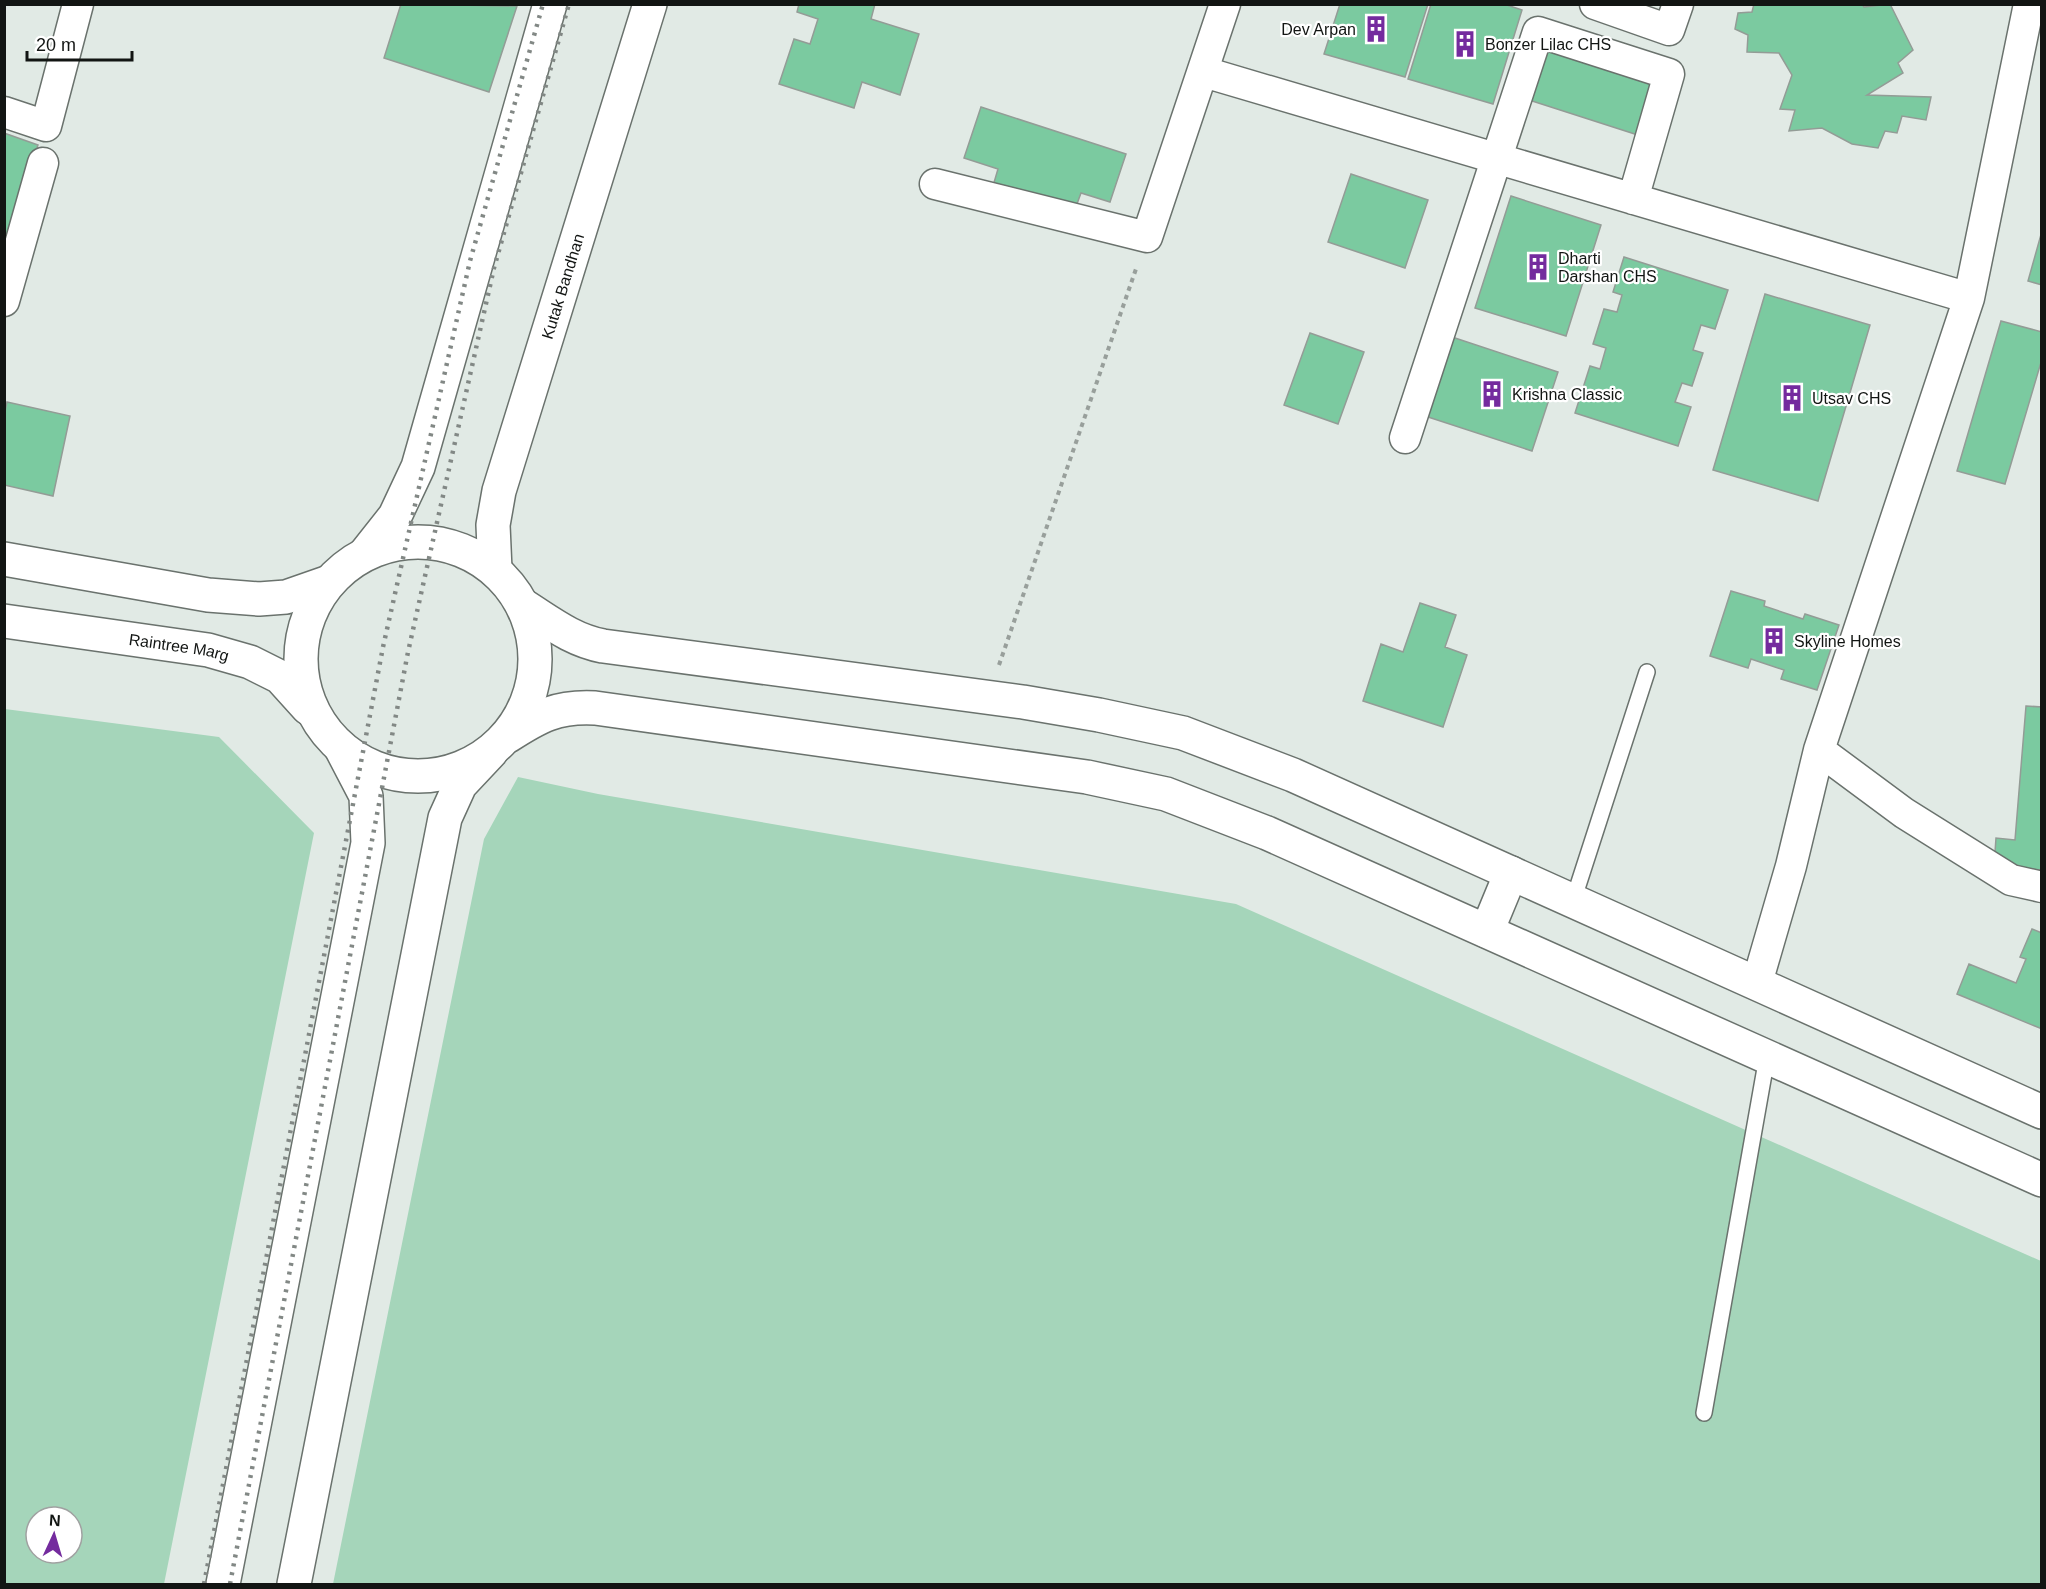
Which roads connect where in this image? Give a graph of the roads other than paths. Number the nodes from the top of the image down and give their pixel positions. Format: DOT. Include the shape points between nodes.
graph roads {
  1 [pos="78,4"];
  2 [pos="550,4"];
  3 [pos="650,4"];
  4 [pos="1225,4"];
  5 [pos="1595,4"];
  6 [pos="1678,4"];
  7 [pos="2029,4"];
  8 [pos="1203,72"];
  9 [pos="4,112"];
  10 [pos="1496,159"];
  11 [pos="43,163"];
  12 [pos="935,184"];
  13 [pos="1633,199"];
  14 [pos="1969,298"];
  15 [pos="4,301"];
  16 [pos="1405,438"];
  17 [pos="366,554"];
  18 [pos="4,559"];
  19 [pos="495,570"];
  20 [pos="329,582"];
  21 [pos="524,606"];
  22 [pos="4,621"];
  23 [pos="1647,672"];
  24 [pos="333,740"];
  25 [pos="500,744"];
  26 [pos="1819,750"];
  27 [pos="1511,873"];
  28 [pos="2042,887"];
  29 [pos="1573,901"];
  30 [pos="1486,931"];
  31 [pos="1757,983"];
  32 [pos="1767,1057"];
  33 [pos="2042,1112"];
  34 [pos="2042,1180"];
  35 [pos="1704,1413"];
  36 [pos="222,1584"];
  37 [pos="294,1584"];
  1 -- 9 [label="street" via="46,126"];
  2 -- 17 [label="street" via="418,467 395,516"];
  3 -- 19 [label="street, Kutak Bandhan" via="499,491 493,525"];
  4 -- 8 [label="street"];
  5 -- 6 [label="street" via="1670,30"];
  7 -- 14 [label="street"];
  8 -- 10 [label="street"];
  8 -- 12 [label="street" via="1147,237"];
  10 -- 13 [label="street"];
  10 -- 13 [label="street" via="1538,32 1669,74"];
  10 -- 16 [label="street"];
  11 -- 15 [label="street"];
  13 -- 14 [label="street"];
  14 -- 26 [label="street"];
  17 -- 19 [label="street" via="387,546 433,542 477,557"];
  17 -- 20 [label="street"];
  18 -- 20 [label="street" via="208,595 259,599 286,597"];
  19 -- 21 [label="street" via="512,586"];
  20 -- 24 [label="street" via="306,622 301,667 313,712"];
  21 -- 25 [label="street" via="536,650 536,674 521,717"];
  21 -- 27 [label="street" via="582,642 987,697 1183,733 1240,753"];
  22 -- 24 [label="street, Raintree Marg" via="208,650 250,662 280,676"];
  23 -- 29 [label="lane"];
  24 -- 25 [label="street" via="360,761 381,770 416,776 450,772"];
  24 -- 36 [label="street" via="366,796 368,843"];
  25 -- 30 [label="street" via="541,715 595,708 1087,777 1166,794 1217,812"];
  25 -- 37 [label="street" via="460,785 445,818"];
  26 -- 28 [label="street" via="1904,813 2011,880"];
  26 -- 31 [label="street"];
  27 -- 29 [label="street"];
  27 -- 30 [label="street"];
  29 -- 31 [label="street"];
  30 -- 32 [label="street"];
  31 -- 33 [label="street"];
  32 -- 34 [label="street"];
  32 -- 35 [label="lane"];
}
